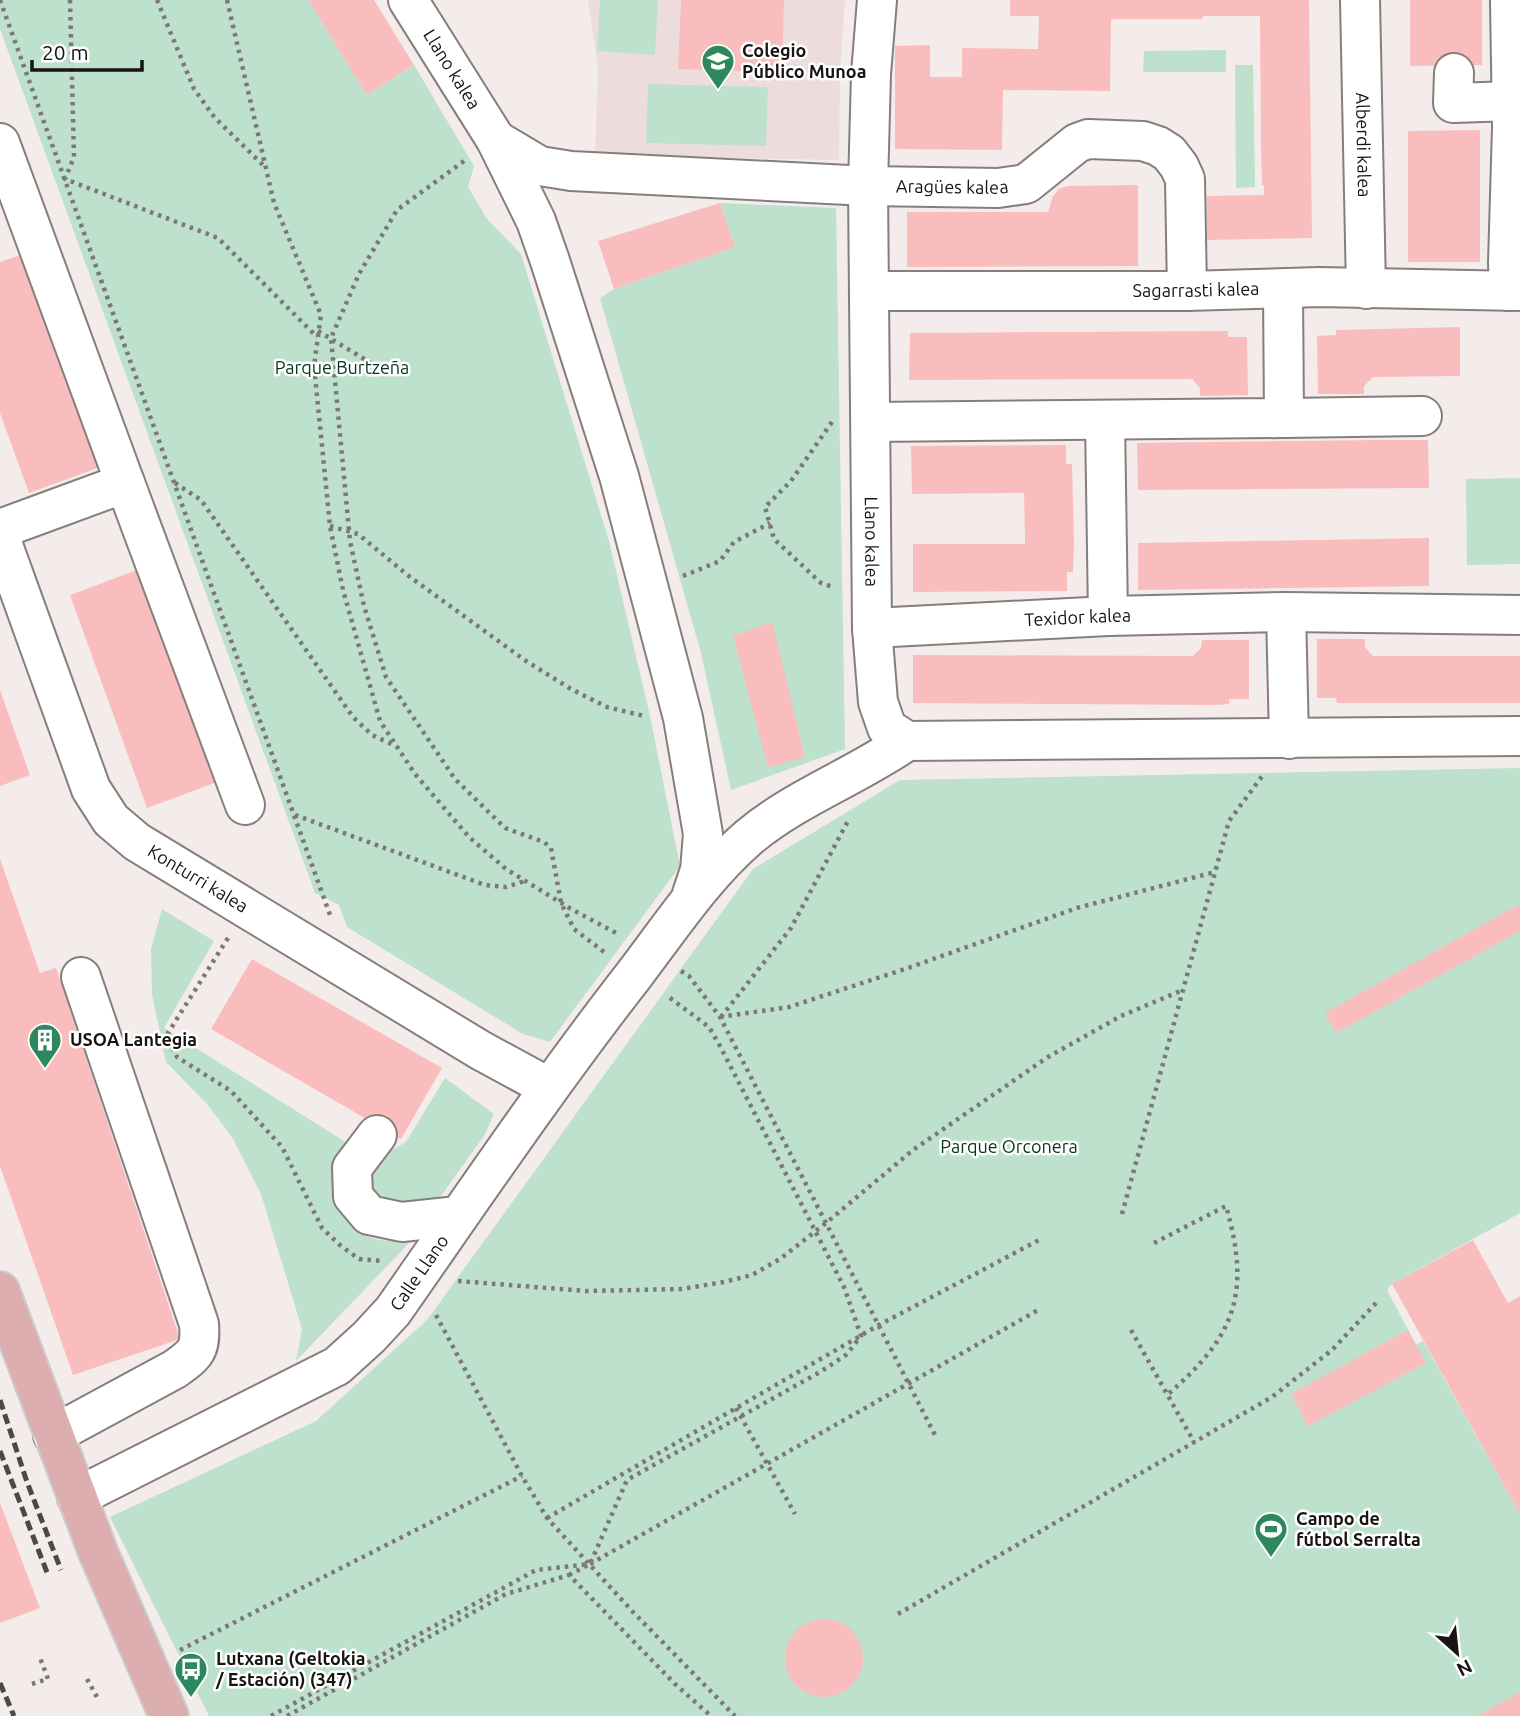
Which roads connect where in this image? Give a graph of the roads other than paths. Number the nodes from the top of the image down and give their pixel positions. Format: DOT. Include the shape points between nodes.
graph roads {
  1 [pos="408,0"];
  2 [pos="877,0"];
  3 [pos="1360,0"];
  4 [pos="1510,0"];
  5 [pos="1454,73"];
  6 [pos="1512,100"];
  7 [pos="496,140"];
  8 [pos="0,144"];
  9 [pos="571,172"];
  10 [pos="868,186"];
  11 [pos="550,261"];
  12 [pos="1366,289"];
  13 [pos="1283,290"];
  14 [pos="870,291"];
  15 [pos="1186,291"];
  16 [pos="1515,291"];
  17 [pos="1422,416"];
  18 [pos="1284,418"];
  19 [pos="1105,420"];
  20 [pos="871,422"];
  21 [pos="125,483"];
  22 [pos="0,529"];
  23 [pos="0,537"];
  24 [pos="1286,612"];
  25 [pos="872,615"];
  26 [pos="1520,615"];
  27 [pos="1108,616"];
  28 [pos="1520,736"];
  29 [pos="1289,739"];
  30 [pos="892,751"];
  31 [pos="697,794"];
  32 [pos="245,805"];
  33 [pos="783,814"];
  34 [pos="690,900"];
  35 [pos="665,934"];
  36 [pos="81,977"];
  37 [pos="548,1087"];
  38 [pos="377,1135"];
  39 [pos="458,1216"];
  40 [pos="0,1291"];
  41 [pos="53,1435"];
  42 [pos="77,1497"];
  43 [pos="169,1716"];
  1 -- 7 [label="street, Llano kalea"];
  2 -- 10 [label="street, Llano kalea"];
  3 -- 12 [label="street, Alberdi kalea"];
  4 -- 6 [label="street"];
  5 -- 6 [label="street" via="1452,103"];
  6 -- 16 [label="street"];
  7 -- 9 [label="street, Llano kalea" via="540,166"];
  7 -- 11 [label="street, Llano kalea" via="536,221"];
  8 -- 21 [label="street"];
  9 -- 10 [label="street, Llano kalea"];
  9 -- 11 [label="street, Llano kalea" via="556,188 548,207"];
  10 -- 14 [label="street, Llano kalea"];
  10 -- 15 [label="street, Aragües kalea" via="1014,187 1026,184 1077,142 1143,141 1169,153 1185,179"];
  11 -- 31 [label="street, Llano kalea" via="619,476 684,718"];
  12 -- 13 [label="street, Sagarrasti kalea"];
  12 -- 16 [label="street, Sagarrasti kalea"];
  13 -- 15 [label="street, Sagarrasti kalea"];
  13 -- 18 [label="street"];
  14 -- 15 [label="street, Sagarrasti kalea"];
  14 -- 20 [label="street, Llano kalea"];
  17 -- 18 [label="street"];
  18 -- 19 [label="street"];
  19 -- 20 [label="street"];
  19 -- 27 [label="street"];
  20 -- 25 [label="street, Llano kalea"];
  21 -- 22 [label="street"];
  21 -- 32 [label="street"];
  23 -- 37 [label="street, Konturri kalea" via="91,789 111,820 137,842"];
  24 -- 26 [label="street, Texidor kalea"];
  24 -- 27 [label="street, Texidor kalea"];
  24 -- 29 [label="street"];
  25 -- 27 [label="street, Texidor kalea"];
  25 -- 30 [label="street, Llano kalea" via="878,702"];
  28 -- 29 [label="street"];
  29 -- 30 [label="street"];
  30 -- 33 [label="street, Llano kalea"];
  31 -- 33 [label="street, Llano kalea" via="711,810 729,817"];
  31 -- 34 [label="street, Llano kalea" via="703,834 700,870"];
  33 -- 34 [label="street, Llano kalea" via="732,853"];
  34 -- 35 [label="street, Llano kalea"];
  35 -- 37 [label="street, Calle Llano" via="631,956"];
  36 -- 41 [label="street" via="200,1324 201,1342 194,1355 175,1369"];
  37 -- 39 [label="street, Calle Llano"];
  38 -- 39 [label="street" via="352,1168 353,1196 369,1215 402,1222"];
  39 -- 42 [label="street, Calle Llano" via="393,1311 337,1366"];
  40 -- 41 [label="main road"];
  41 -- 42 [label="main road"];
  42 -- 43 [label="main road"];
}
